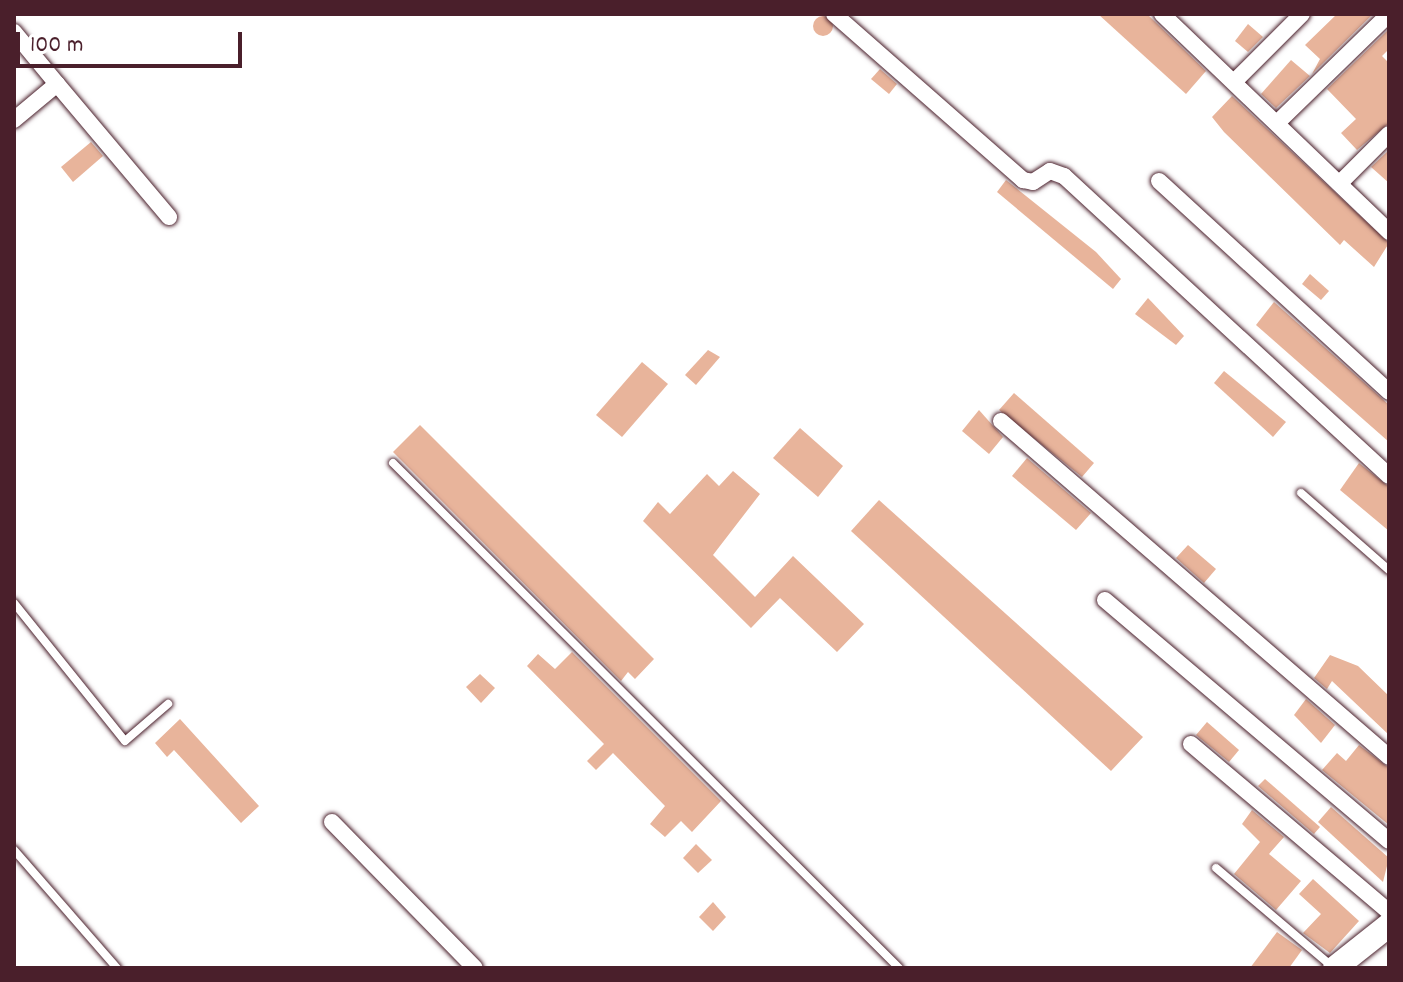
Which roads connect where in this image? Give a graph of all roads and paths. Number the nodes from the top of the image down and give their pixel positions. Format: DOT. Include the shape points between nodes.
graph roads {
  1 [pos="834,14"];
  2 [pos="1162,14"];
  3 [pos="1302,14"];
  4 [pos="1389,14"];
  5 [pos="14,32"];
  6 [pos="1234,82"];
  7 [pos="57,84"];
  8 [pos="14,120"];
  9 [pos="1277,123"];
  10 [pos="1389,134"];
  11 [pos="1159,181"];
  12 [pos="1340,183"];
  13 [pos="169,217"];
  14 [pos="1389,232"];
  15 [pos="1389,392"];
  16 [pos="1001,421"];
  17 [pos="393,463"];
  18 [pos="1389,476"];
  19 [pos="1301,493"];
  20 [pos="1389,570"];
  21 [pos="1105,600"];
  22 [pos="14,603"];
  23 [pos="168,704"];
  24 [pos="1191,744"];
  25 [pos="1389,757"];
  26 [pos="332,822"];
  27 [pos="1389,841"];
  28 [pos="14,850"];
  29 [pos="1216,868"];
  30 [pos="1389,922"];
  31 [pos="1345,965"];
  32 [pos="117,968"];
  33 [pos="475,968"];
  34 [pos="899,968"];
  1 -- 18 [label="street" via="1023,180 1033,182 1050,171 1064,176"];
  2 -- 6 [label="street"];
  3 -- 6 [label="street"];
  4 -- 9 [label="street"];
  5 -- 7 [label="street"];
  6 -- 9 [label="street"];
  7 -- 8 [label="street"];
  7 -- 13 [label="street"];
  9 -- 12 [label="street"];
  10 -- 12 [label="street"];
  11 -- 15 [label="street"];
  12 -- 14 [label="street"];
  16 -- 25 [label="street"];
  17 -- 34 [label="lane"];
  19 -- 20 [label="lane"];
  21 -- 27 [label="street"];
  22 -- 23 [label="lane" via="125,741"];
  24 -- 30 [label="street"];
  26 -- 33 [label="street"];
  28 -- 32 [label="lane"];
  29 -- 31 [label="lane"];
  30 -- 31 [label="street"];
}
